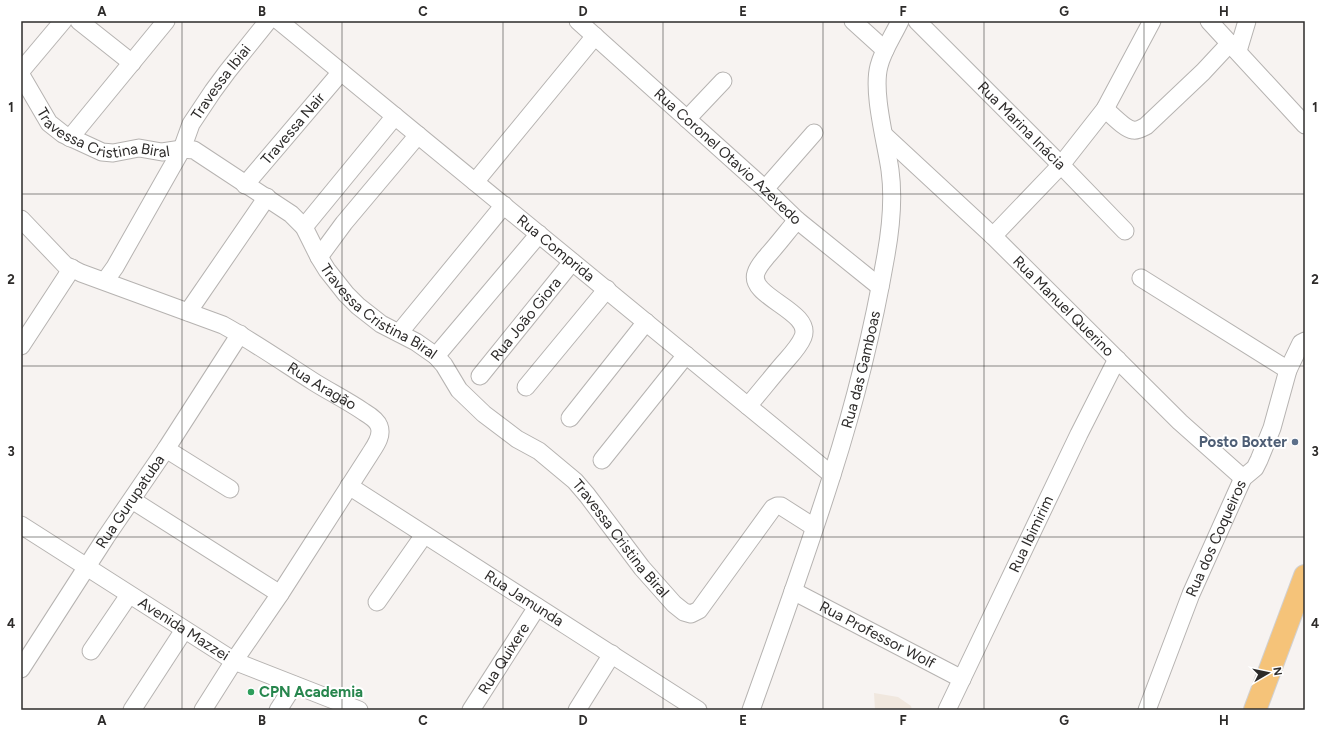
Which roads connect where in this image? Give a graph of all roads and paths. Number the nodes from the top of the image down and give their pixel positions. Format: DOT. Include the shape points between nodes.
graph roads {
  1 [pos="63,21"];
  2 [pos="79,21"];
  3 [pos="166,21"];
  4 [pos="268,21"];
  5 [pos="279,21"];
  6 [pos="853,21"];
  7 [pos="900,21"];
  8 [pos="917,21"];
  9 [pos="1152,21"];
  10 [pos="1209,21"];
  11 [pos="1247,21"];
  12 [pos="587,26"];
  13 [pos="1234,47"];
  14 [pos="886,50"];
  15 [pos="132,63"];
  16 [pos="21,71"];
  17 [pos="341,72"];
  18 [pos="21,75"];
  19 [pos="723,81"];
  20 [pos="1105,109"];
  21 [pos="395,116"];
  22 [pos="687,119"];
  23 [pos="1305,125"];
  24 [pos="814,133"];
  25 [pos="418,135"];
  26 [pos="884,135"];
  27 [pos="70,138"];
  28 [pos="182,149"];
  29 [pos="1061,165"];
  30 [pos="475,182"];
  31 [pos="245,185"];
  32 [pos="765,189"];
  33 [pos="267,198"];
  34 [pos="504,205"];
  35 [pos="21,218"];
  36 [pos="797,220"];
  37 [pos="304,227"];
  38 [pos="1125,231"];
  39 [pos="539,234"];
  40 [pos="993,236"];
  41 [pos="319,257"];
  42 [pos="572,262"];
  43 [pos="72,268"];
  44 [pos="1141,278"];
  45 [pos="105,281"];
  46 [pos="880,288"];
  47 [pos="607,289"];
  48 [pos="188,312"];
  49 [pos="646,322"];
  50 [pos="399,333"];
  51 [pos="240,334"];
  52 [pos="24,335"];
  53 [pos="1305,341"];
  54 [pos="686,355"];
  55 [pos="436,356"];
  56 [pos="1117,359"];
  57 [pos="1305,367"];
  58 [pos="1288,370"];
  59 [pos="480,376"];
  60 [pos="526,387"];
  61 [pos="748,406"];
  62 [pos="570,418"];
  63 [pos="166,448"];
  64 [pos="602,460"];
  65 [pos="832,475"];
  66 [pos="1242,478"];
  67 [pos="349,486"];
  68 [pos="230,489"];
  69 [pos="132,500"];
  70 [pos="21,525"];
  71 [pos="814,527"];
  72 [pos="424,535"];
  73 [pos="87,567"];
  74 [pos="1305,576"];
  75 [pos="793,591"];
  76 [pos="280,594"];
  77 [pos="129,595"];
  78 [pos="377,602"];
  79 [pos="537,607"];
  80 [pos="184,630"];
  81 [pos="91,651"];
  82 [pos="612,654"];
  83 [pos="234,661"];
  84 [pos="21,669"];
  85 [pos="962,680"];
  86 [pos="294,685"];
  87 [pos="132,710"];
  88 [pos="203,710"];
  89 [pos="278,710"];
  90 [pos="359,710"];
  91 [pos="471,710"];
  92 [pos="577,710"];
  93 [pos="698,710"];
  94 [pos="752,710"];
  95 [pos="947,710"];
  96 [pos="1147,710"];
  97 [pos="1255,710"];
  1 -- 16 [label="street"];
  2 -- 15 [label="street"];
  3 -- 15 [label="street"];
  4 -- 28 [label="street, Travessa Ibiai" via="213,90 191,124"];
  5 -- 17 [label="street, Rua Comprida"];
  6 -- 14 [label="street"];
  7 -- 14 [label="street, Rua das Gamboas"];
  8 -- 29 [label="street, Rua Marina Inácia"];
  9 -- 20 [label="street"];
  10 -- 13 [label="street"];
  11 -- 13 [label="street"];
  12 -- 22 [label="street, Rua Coronel Otavio Azevedo"];
  12 -- 30 [label="street"];
  13 -- 20 [label="street" via="1139,130 1132,130"];
  13 -- 23 [label="street"];
  14 -- 26 [label="street, Rua das Gamboas" via="879,68 877,83"];
  15 -- 27 [label="street"];
  17 -- 21 [label="street, Rua Comprida"];
  17 -- 31 [label="street, Travessa Nair"];
  18 -- 27 [label="street, Travessa Cristina Biral" via="49,123"];
  19 -- 22 [label="street"];
  20 -- 29 [label="street"];
  21 -- 25 [label="street, Rua Comprida"];
  21 -- 37 [label="street"];
  22 -- 32 [label="street, Rua Coronel Otavio Azevedo"];
  24 -- 32 [label="street"];
  25 -- 30 [label="street, Rua Comprida"];
  25 -- 41 [label="street"];
  26 -- 40 [label="street, Rua Manuel Querino"];
  26 -- 46 [label="street, Rua das Gamboas" via="890,171 892,213"];
  27 -- 28 [label="street, Travessa Cristina Biral" via="102,152 113,153 140,148 162,152"];
  28 -- 31 [label="street, Travessa Cristina Biral" via="194,150"];
  28 -- 45 [label="street, Travessa Ibiai"];
  29 -- 38 [label="street, Rua Marina Inácia"];
  29 -- 40 [label="street"];
  30 -- 34 [label="street, Rua Comprida"];
  31 -- 33 [label="street, Travessa Cristina Biral"];
  32 -- 36 [label="street, Rua Coronel Otavio Azevedo"];
  33 -- 37 [label="street, Travessa Cristina Biral" via="291,214"];
  33 -- 48 [label="street"];
  34 -- 39 [label="street, Rua Comprida"];
  34 -- 50 [label="street"];
  35 -- 43 [label="street, Rua Aragão" via="65,265"];
  36 -- 46 [label="street, Rua Coronel Otavio Azevedo" via="824,234"];
  36 -- 61 [label="street" via="761,264 755,278 764,292 800,322 804,328 803,336"];
  37 -- 41 [label="street, Travessa Cristina Biral"];
  39 -- 42 [label="street, Rua Comprida"];
  39 -- 55 [label="street"];
  40 -- 56 [label="street, Rua Manuel Querino"];
  41 -- 50 [label="street, Travessa Cristina Biral" via="358,306 381,324"];
  42 -- 47 [label="street, Rua Comprida"];
  42 -- 59 [label="street, Rua João Giora"];
  43 -- 45 [label="street, Rua Aragão"];
  43 -- 52 [label="street"];
  44 -- 58 [label="street"];
  45 -- 48 [label="street, Rua Aragão"];
  46 -- 65 [label="street, Rua das Gamboas" via="855,395"];
  47 -- 49 [label="street, Rua Comprida"];
  47 -- 60 [label="street"];
  48 -- 51 [label="street, Rua Aragão"];
  49 -- 54 [label="street, Rua Comprida"];
  49 -- 62 [label="street"];
  50 -- 55 [label="street, Travessa Cristina Biral"];
  51 -- 63 [label="street, Rua Gurupatuba"];
  51 -- 67 [label="street, Rua Aragão" via="364,412 379,425 377,442"];
  53 -- 58 [label="street, Rua dos Coqueiros" via="1301,343"];
  54 -- 61 [label="street, Rua Comprida"];
  54 -- 64 [label="street"];
  55 -- 71 [label="street, Travessa Cristina Biral" via="459,390 484,414 539,451 575,481 638,564 684,612 691,614 706,603 773,508 781,506"];
  56 -- 66 [label="street, Rua Manuel Querino" via="1180,422"];
  56 -- 85 [label="street, Rua Ibimirim" via="1075,441"];
  57 -- 58 [label="street"];
  58 -- 66 [label="street, Rua dos Coqueiros" via="1272,428 1259,460"];
  61 -- 65 [label="street, Rua Comprida"];
  63 -- 68 [label="street"];
  63 -- 69 [label="street, Rua Gurupatuba"];
  65 -- 71 [label="street, Rua das Gamboas"];
  66 -- 96 [label="street, Rua dos Coqueiros" via="1191,594"];
  67 -- 72 [label="street, Rua Jamunda"];
  67 -- 76 [label="street, Rua Aragão"];
  69 -- 73 [label="street, Rua Gurupatuba"];
  69 -- 76 [label="street"];
  70 -- 73 [label="street, Avenida Mazzei"];
  71 -- 75 [label="street, Rua das Gamboas"];
  72 -- 78 [label="street"];
  72 -- 79 [label="street, Rua Jamunda"];
  73 -- 77 [label="street, Avenida Mazzei"];
  73 -- 84 [label="street, Rua Gurupatuba"];
  74 -- 97 [label="main road"];
  75 -- 85 [label="street, Rua Professor Wolf"];
  75 -- 94 [label="street, Rua das Gamboas"];
  76 -- 83 [label="street, Rua Aragão"];
  77 -- 80 [label="street, Avenida Mazzei"];
  77 -- 81 [label="street"];
  79 -- 82 [label="street, Rua Jamunda"];
  79 -- 91 [label="street, Rua Quixere"];
  80 -- 83 [label="street, Avenida Mazzei"];
  80 -- 87 [label="street"];
  82 -- 92 [label="street"];
  82 -- 93 [label="street, Rua Jamunda"];
  83 -- 86 [label="street, Avenida Mazzei"];
  83 -- 88 [label="street"];
  85 -- 95 [label="street, Rua Ibimirim"];
  86 -- 89 [label="street"];
  86 -- 90 [label="street, Avenida Mazzei"];
}
